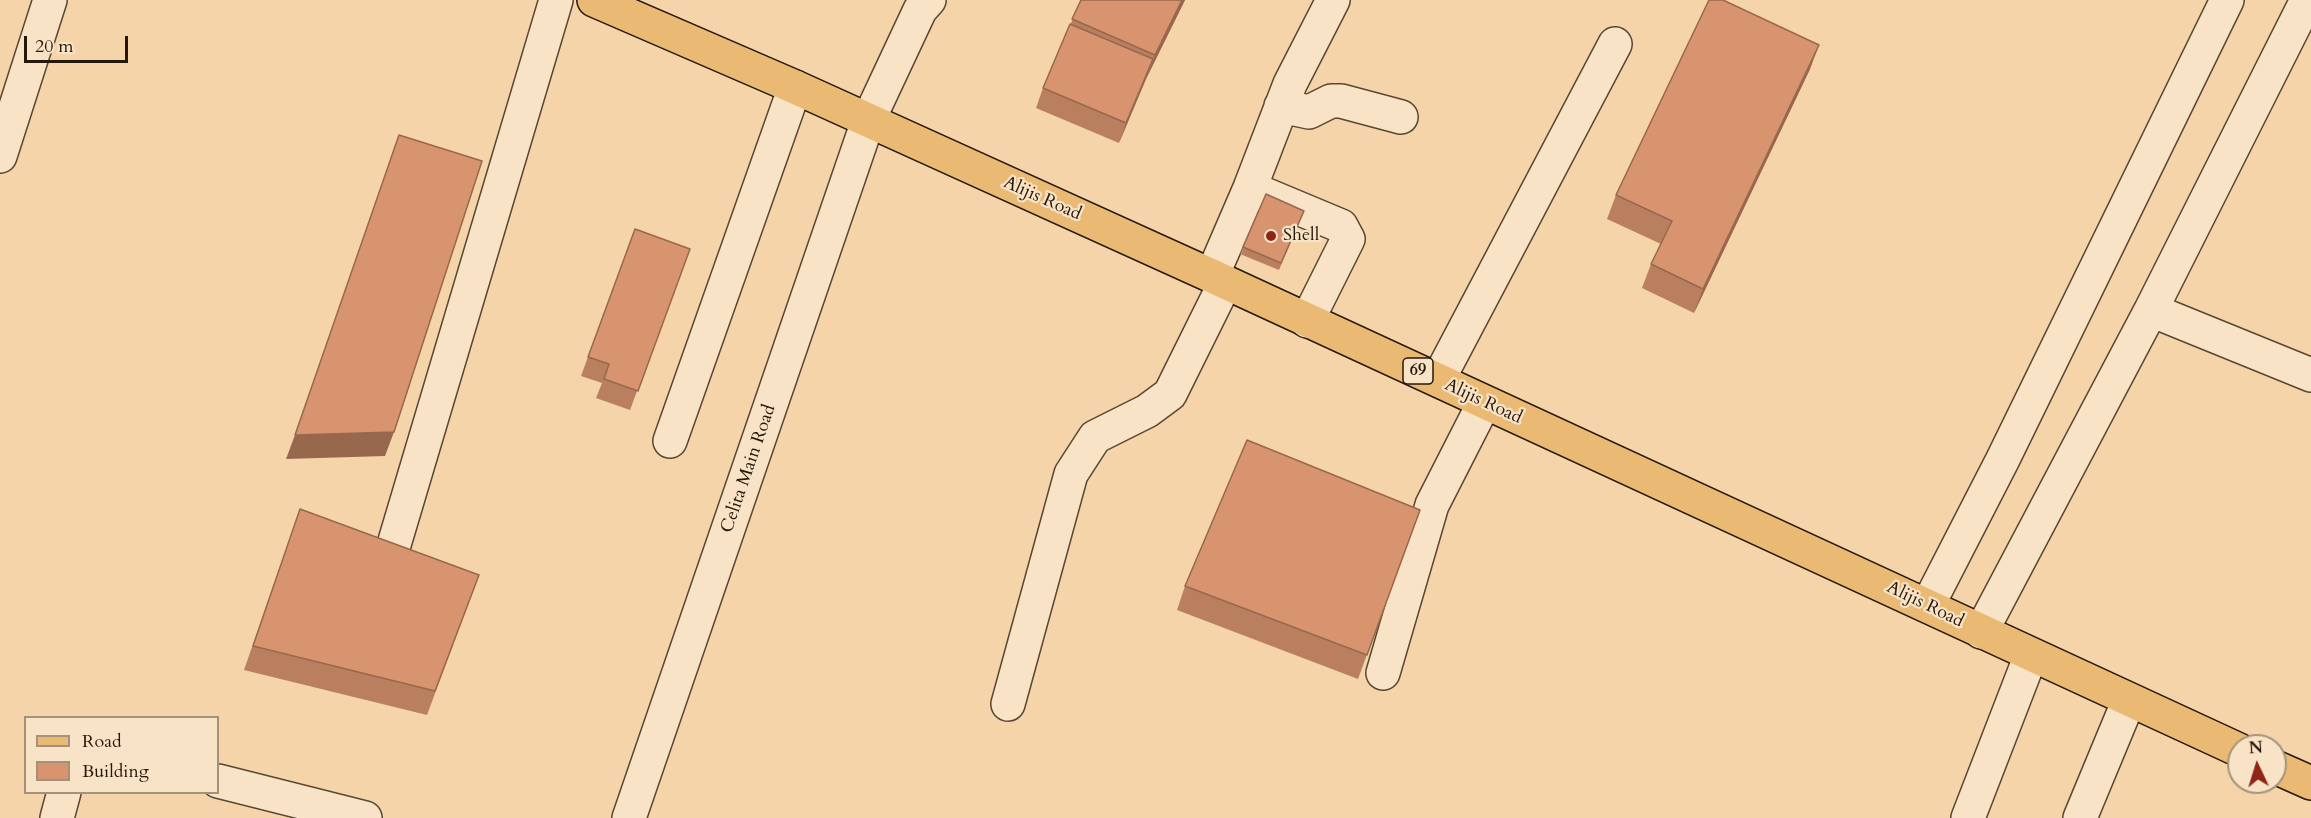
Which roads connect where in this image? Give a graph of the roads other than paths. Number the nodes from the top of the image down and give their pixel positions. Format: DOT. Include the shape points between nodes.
graph roads {
  1 [pos="50,0"];
  2 [pos="556,0"];
  3 [pos="594,0"];
  4 [pos="929,0"];
  5 [pos="1333,0"];
  6 [pos="2227,0"];
  7 [pos="2307,0"];
  8 [pos="1615,44"];
  9 [pos="795,87"];
  10 [pos="1281,106"];
  11 [pos="1401,117"];
  12 [pos="868,121"];
  13 [pos="0,156"];
  14 [pos="1250,188"];
  15 [pos="1218,279"];
  16 [pos="2151,310"];
  17 [pos="1307,321"];
  18 [pos="2311,375"];
  19 [pos="1438,380"];
  20 [pos="1484,402"];
  21 [pos="670,441"];
  22 [pos="390,558"];
  23 [pos="1928,605"];
  24 [pos="1981,632"];
  25 [pos="2031,655"];
  26 [pos="1383,673"];
  27 [pos="2129,700"];
  28 [pos="1008,704"];
  29 [pos="2227,745"];
  30 [pos="2287,772"];
  31 [pos="219,782"];
  32 [pos="2311,783"];
  33 [pos="63,794"];
  34 [pos="323,813"];
  35 [pos="57,818"];
  36 [pos="365,818"];
  37 [pos="629,818"];
  38 [pos="1968,818"];
  39 [pos="2080,818"];
  1 -- 13 [label="street"];
  2 -- 22 [label="street"];
  3 -- 9 [label="main road, Alijis Road / 69"];
  4 -- 12 [label="street, Celita Main Road" via="920,10"];
  5 -- 10 [label="street" via="1303,54"];
  6 -- 23 [label="street"];
  7 -- 16 [label="street"];
  8 -- 19 [label="street"];
  9 -- 12 [label="main road, Alijis Road / 69"];
  9 -- 21 [label="street"];
  10 -- 11 [label="street" via="1309,112 1322,104 1341,101"];
  10 -- 14 [label="street"];
  12 -- 15 [label="main road, Alijis Road / 69"];
  12 -- 37 [label="street, Celita Main Road"];
  14 -- 15 [label="street"];
  14 -- 17 [label="street" via="1341,226 1348,239"];
  15 -- 17 [label="main road, Alijis Road / 69"];
  15 -- 28 [label="street" via="1170,394 1147,411 1095,437 1071,474"];
  16 -- 18 [label="street"];
  16 -- 24 [label="street"];
  17 -- 19 [label="main road, Alijis Road / 69"];
  19 -- 20 [label="main road, Alijis Road / 69"];
  20 -- 23 [label="main road, Alijis Road / 69"];
  20 -- 26 [label="street" via="1432,505"];
  23 -- 24 [label="main road, Alijis Road / 69"];
  24 -- 25 [label="main road, Alijis Road / 69"];
  25 -- 27 [label="main road, Alijis Road / 69"];
  25 -- 38 [label="street"];
  27 -- 29 [label="main road, Alijis Road / 69"];
  27 -- 39 [label="street"];
  30 -- 32 [label="main road"];
  31 -- 34 [label="street"];
  33 -- 35 [label="street"];
  34 -- 36 [label="street"];
}
